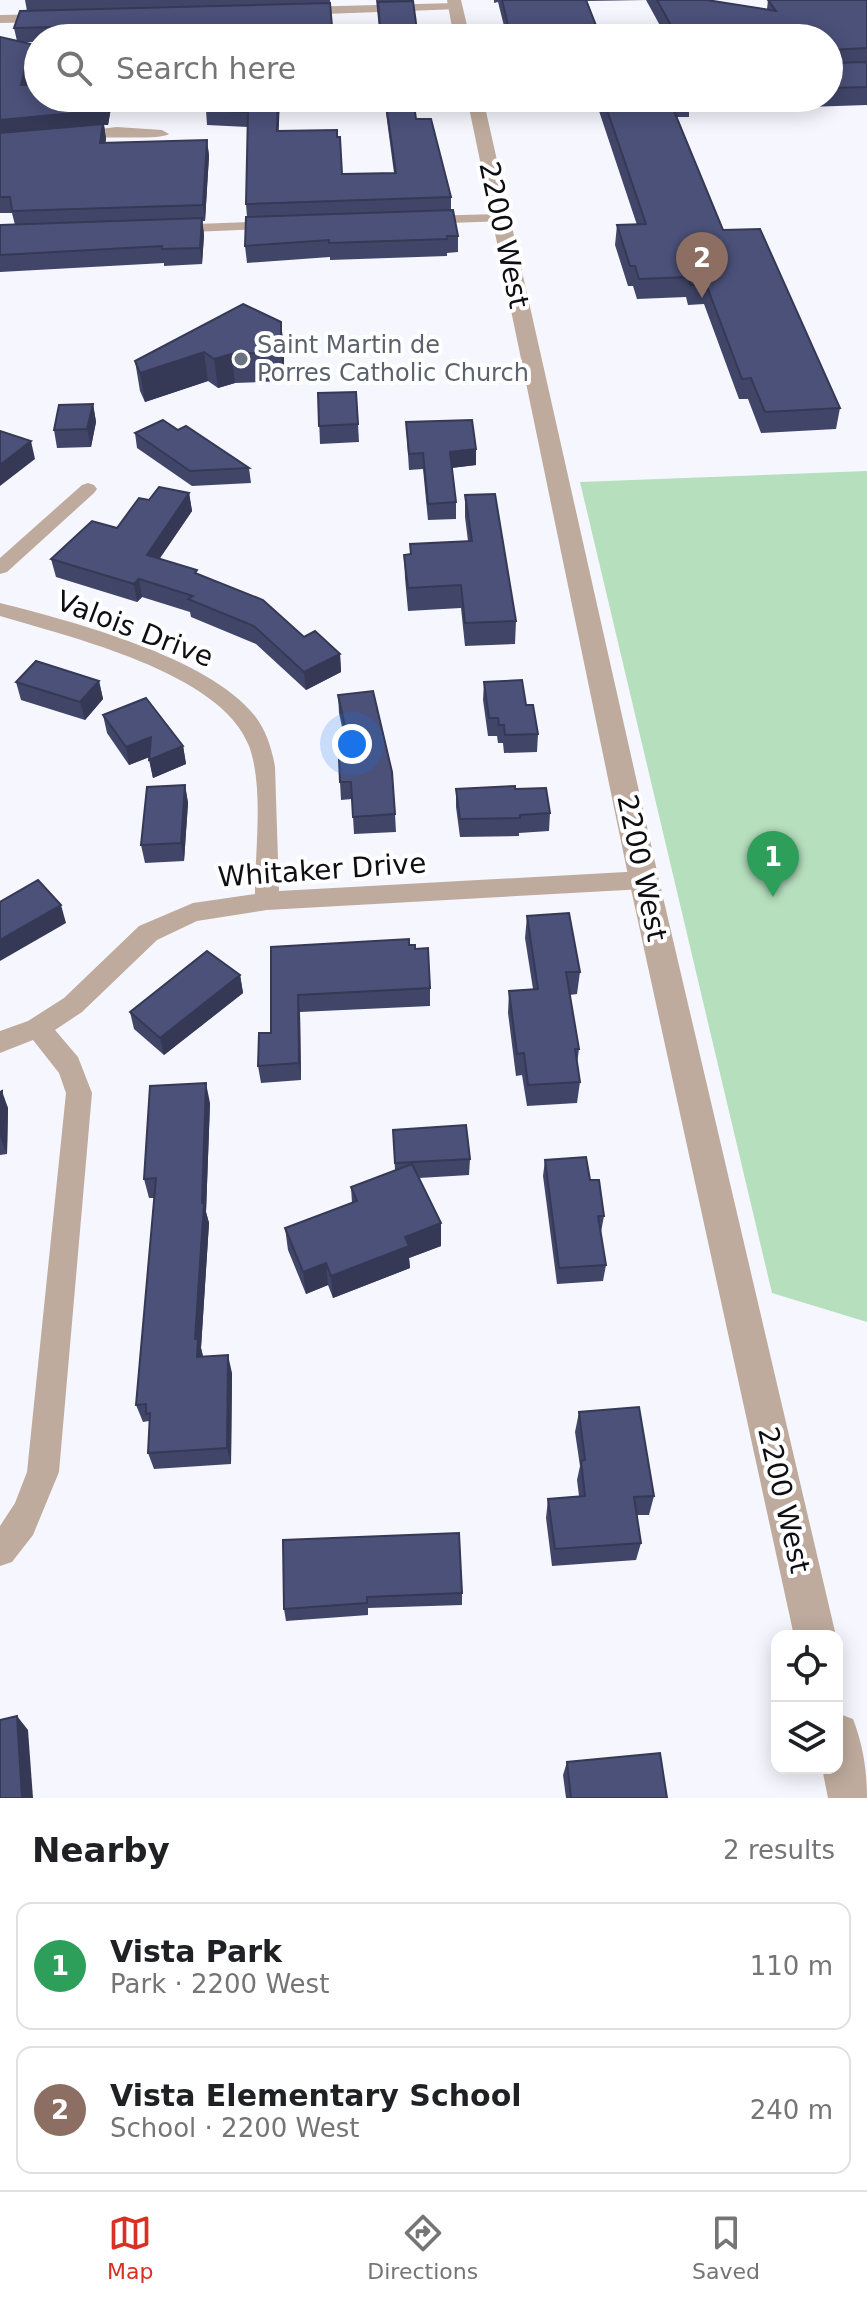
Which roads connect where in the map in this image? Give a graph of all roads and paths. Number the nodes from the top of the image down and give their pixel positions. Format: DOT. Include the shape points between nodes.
graph roads {
  1 [pos="455,4"];
  2 [pos="281,12"];
  3 [pos="68,18"];
  4 [pos="0,19"];
  5 [pos="459,24"];
  6 [pos="478,112"];
  7 [pos="162,134"];
  8 [pos="62,137"];
  9 [pos="500,218"];
  10 [pos="412,221"];
  11 [pos="301,225"];
  12 [pos="158,229"];
  13 [pos="88,489"];
  14 [pos="0,568"];
  15 [pos="0,609"];
  16 [pos="644,880"];
  17 [pos="267,901"];
  18 [pos="37,1028"];
  19 [pos="0,1042"];
  20 [pos="7,1543"];
  21 [pos="814,1630"];
  22 [pos="843,1762"];
  23 [pos="851,1798"];
  1 -- 2 [label="street"];
  1 -- 5 [label="street"];
  3 -- 4 [label="street"];
  6 -- 9 [label="street, 2200 West"];
  7 -- 8 [label="street" via="117,131"];
  9 -- 10 [label="street"];
  9 -- 16 [label="street, 2200 West"];
  11 -- 12 [label="street"];
  13 -- 14 [label="street"];
  15 -- 17 [label="street, Valois Drive" via="159,662 216,690 235,706 252,726 262,757"];
  16 -- 17 [label="street, Whitaker Drive"];
  16 -- 21 [label="street, 2200 West"];
  17 -- 18 [label="street, Whitaker Drive" via="193,912 148,933 73,1005"];
  18 -- 19 [label="street, Whitaker Drive"];
  18 -- 20 [label="street" via="62,1055 79,1093 48,1441 33,1504"];
  22 -- 23 [label="street"];
}
